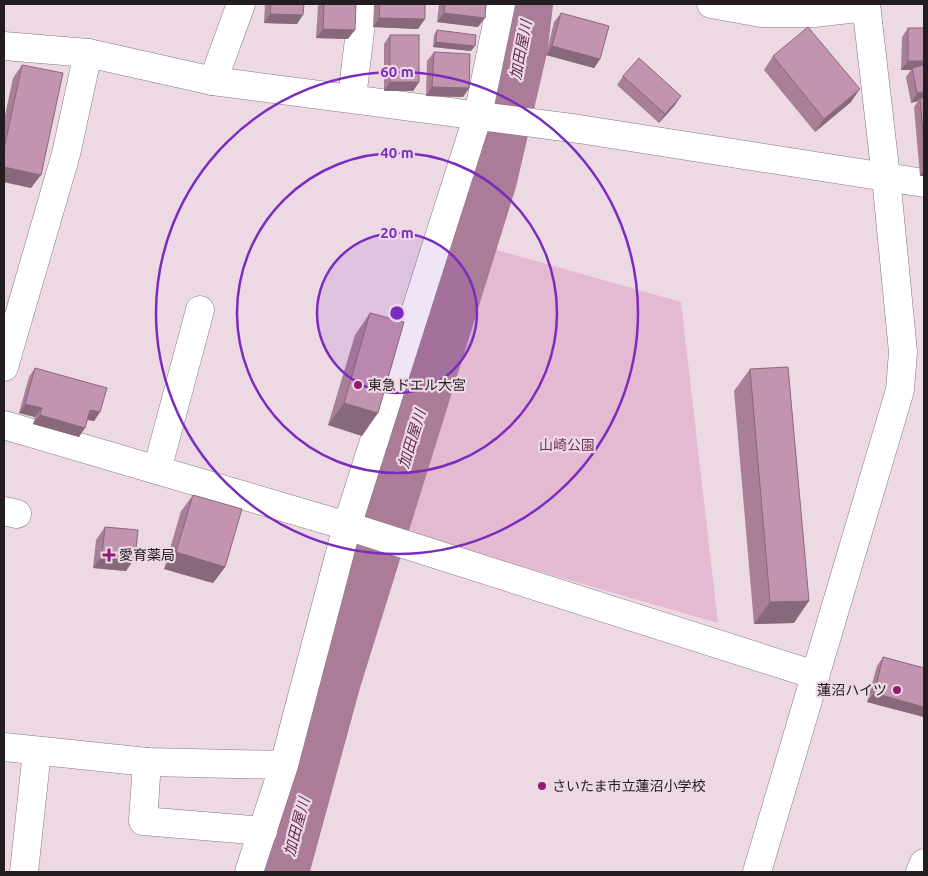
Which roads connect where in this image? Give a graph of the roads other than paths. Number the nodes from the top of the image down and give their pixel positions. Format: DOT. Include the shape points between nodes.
graph roads {
  1 [pos="241,4"];
  2 [pos="501,4"];
  3 [pos="711,4"];
  4 [pos="866,5"];
  5 [pos="363,6"];
  6 [pos="4,46"];
  7 [pos="88,53"];
  8 [pos="213,81"];
  9 [pos="352,98"];
  10 [pos="478,115"];
  11 [pos="886,177"];
  12 [pos="924,183"];
  13 [pos="200,310"];
  14 [pos="4,367"];
  15 [pos="4,425"];
  16 [pos="157,470"];
  17 [pos="347,526"];
  18 [pos="815,675"];
  19 [pos="4,747"];
  20 [pos="38,751"];
  21 [pos="148,762"];
  22 [pos="284,765"];
  23 [pos="263,831"];
  24 [pos="924,863"];
  25 [pos="24,872"];
  26 [pos="249,872"];
  27 [pos="757,872"];
  28 [pos="920,872"];
  1 -- 8 [label="street"];
  2 -- 10 [label="street"];
  3 -- 4 [label="street" via="761,13 814,13"];
  4 -- 11 [label="street"];
  5 -- 9 [label="street"];
  6 -- 7 [label="street"];
  7 -- 8 [label="street"];
  7 -- 14 [label="street" via="66,154"];
  8 -- 9 [label="street"];
  9 -- 10 [label="street"];
  10 -- 11 [label="street"];
  10 -- 17 [label="street"];
  11 -- 12 [label="street"];
  11 -- 18 [label="street" via="903,352 900,390"];
  13 -- 16 [label="street"];
  15 -- 16 [label="street"];
  16 -- 17 [label="street"];
  17 -- 18 [label="street"];
  17 -- 22 [label="street"];
  18 -- 27 [label="street"];
  19 -- 20 [label="street"];
  20 -- 21 [label="street"];
  20 -- 25 [label="street"];
  21 -- 22 [label="street"];
  21 -- 23 [label="street" via="143,821"];
  22 -- 23 [label="street"];
  23 -- 26 [label="street"];
  24 -- 28 [label="street"];
}
